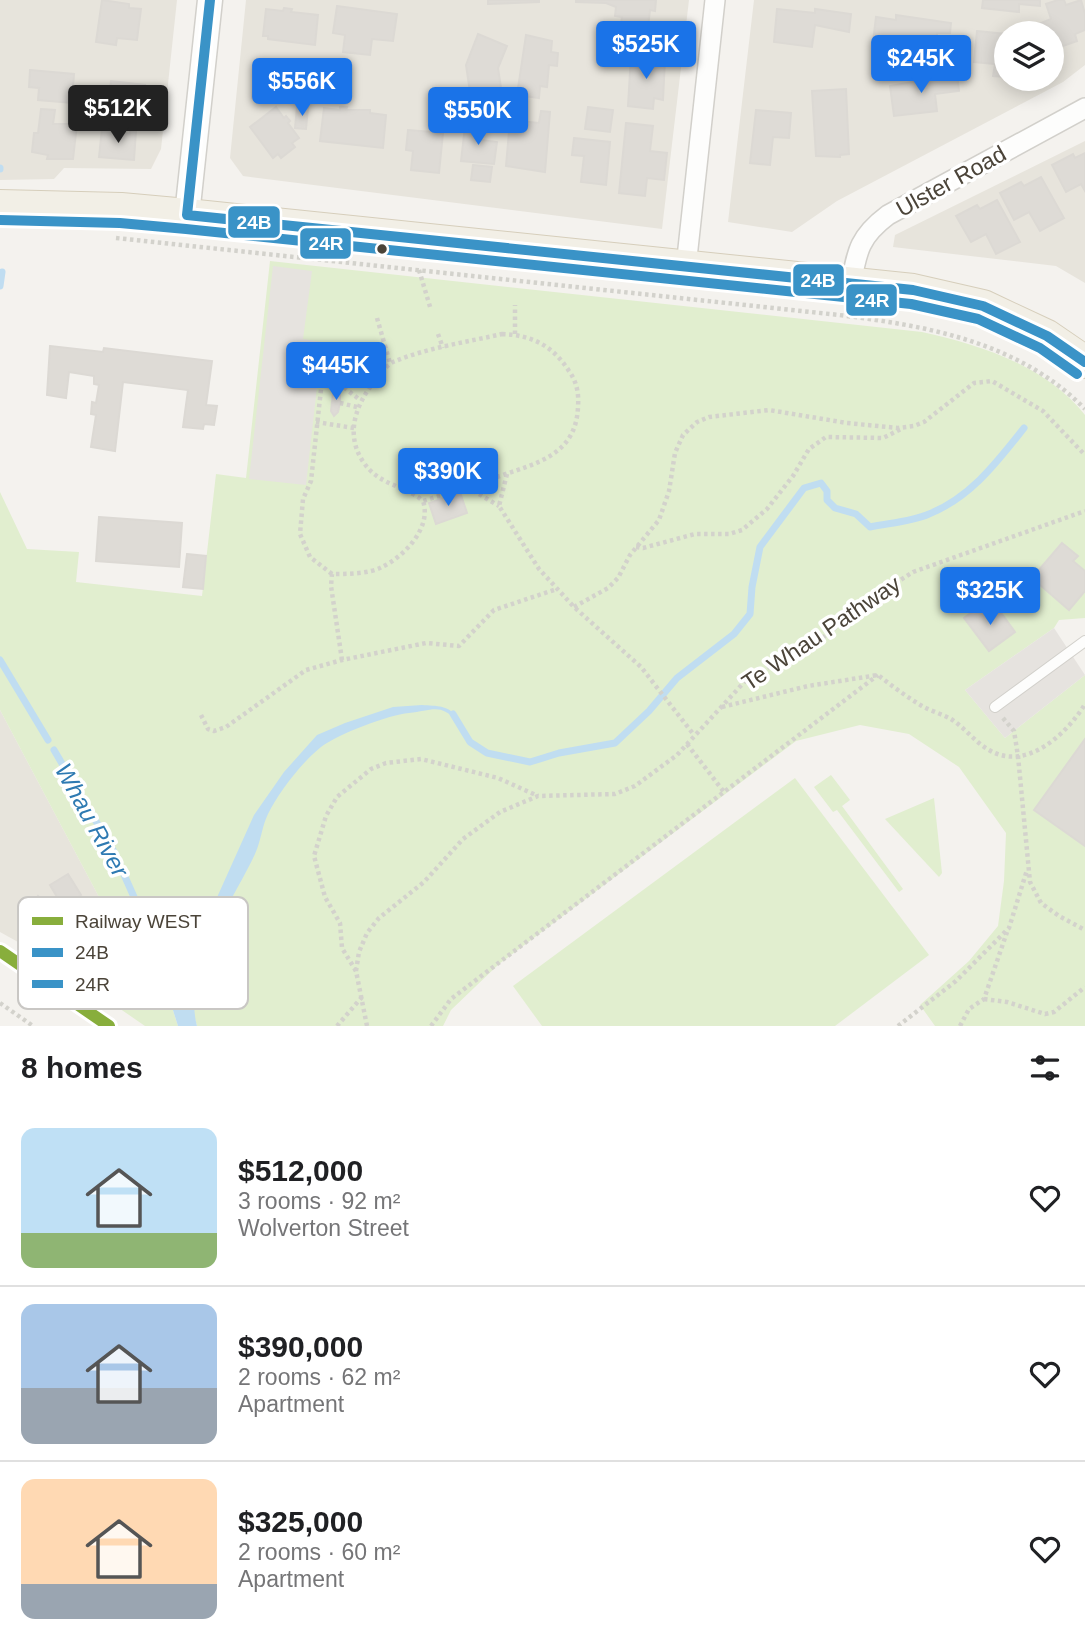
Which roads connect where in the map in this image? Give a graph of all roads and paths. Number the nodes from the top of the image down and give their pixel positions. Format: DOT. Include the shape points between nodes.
graph roads {
  1 [pos="210,0"];
  2 [pos="715,0"];
  3 [pos="1085,108"];
  4 [pos="0,206"];
  5 [pos="187,215"];
  6 [pos="114,238"];
  7 [pos="686,267"];
  8 [pos="420,273"];
  9 [pos="850,284"];
  10 [pos="515,305"];
  11 [pos="431,310"];
  12 [pos="377,318"];
  13 [pos="438,334"];
  14 [pos="515,334"];
  15 [pos="443,348"];
  16 [pos="390,363"];
  17 [pos="1076,382"];
  18 [pos="360,400"];
  19 [pos="340,403"];
  20 [pos="357,407"];
  21 [pos="1085,409"];
  22 [pos="316,422"];
  23 [pos="907,426"];
  24 [pos="354,428"];
  25 [pos="1085,455"];
  26 [pos="507,473"];
  27 [pos="467,487"];
  28 [pos="423,501"];
  29 [pos="499,506"];
  30 [pos="1085,511"];
  31 [pos="636,547"];
  32 [pos="332,574"];
  33 [pos="557,589"];
  34 [pos="574,607"];
  35 [pos="1085,641"];
  36 [pos="342,660"];
  37 [pos="878,675"];
  38 [pos="1085,704"];
  39 [pos="721,707"];
  40 [pos="995,707"];
  41 [pos="201,715"];
  42 [pos="694,736"];
  43 [pos="687,744"];
  44 [pos="1018,756"];
  45 [pos="724,792"];
  46 [pos="538,796"];
  47 [pos="1029,866"];
  48 [pos="1009,928"];
  49 [pos="1085,930"];
  50 [pos="356,971"];
  51 [pos="1085,987"];
  52 [pos="362,996"];
  53 [pos="984,999"];
  54 [pos="0,1003"];
  55 [pos="33,1026"];
  56 [pos="337,1026"];
  57 [pos="367,1026"];
  58 [pos="431,1026"];
  59 [pos="898,1026"];
  60 [pos="960,1026"];
  1 -- 5 [label="street"];
  2 -- 7 [label="street"];
  3 -- 9 [label="street, Ulster Road" via="873,226 859,247"];
  4 -- 5 [label="main road"];
  5 -- 7 [label="main road"];
  6 -- 8 [label="path"];
  7 -- 9 [label="main road"];
  8 -- 11 [label="path"];
  8 -- 17 [label="path" via="921,327 998,350 1045,377"];
  9 -- 17 [label="main road" via="913,290 983,306 1047,336"];
  10 -- 14 [label="path"];
  12 -- 16 [label="path"];
  13 -- 15 [label="path"];
  14 -- 15 [label="path"];
  14 -- 26 [label="path" via="554,351 573,377 577,423 560,448 531,467"];
  15 -- 16 [label="path"];
  16 -- 18 [label="path"];
  17 -- 21 [label="path"];
  18 -- 20 [label="path"];
  18 -- 22 [label="path" via="323,371"];
  19 -- 20 [label="path"];
  20 -- 24 [label="path"];
  22 -- 24 [label="path"];
  22 -- 32 [label="path" via="300,534 310,557"];
  23 -- 25 [label="path" via="924,422 974,383 992,381 1043,411"];
  23 -- 31 [label="path" via="883,438 827,437 809,449 778,497 742,530"];
  23 -- 31 [label="path" via="847,423 769,410 697,422 675,453 659,520"];
  24 -- 28 [label="path" via="361,459 372,472"];
  26 -- 27 [label="path"];
  26 -- 29 [label="path"];
  27 -- 28 [label="path"];
  27 -- 29 [label="path"];
  28 -- 32 [label="path" via="422,530 382,568"];
  29 -- 33 [label="path" via="525,550"];
  30 -- 39 [label="path, Te Whau Pathway" via="914,572 871,598 821,639 748,678"];
  31 -- 34 [label="path" via="608,588"];
  32 -- 36 [label="path"];
  33 -- 34 [label="path"];
  33 -- 36 [label="path" via="494,610 459,646 426,643"];
  34 -- 42 [label="path" via="641,667"];
  35 -- 40 [label="lane"];
  36 -- 41 [label="path" via="306,670 226,727 208,729"];
  37 -- 39 [label="path, Te Whau Pathway"];
  37 -- 44 [label="path" via="953,720 991,752"];
  37 -- 45 [label="path"];
  38 -- 44 [label="path" via="1056,738"];
  39 -- 42 [label="path, Te Whau Pathway"];
  40 -- 44 [label="path" via="1014,731"];
  42 -- 43 [label="path, Te Whau Pathway"];
  43 -- 45 [label="path"];
  43 -- 46 [label="path, Te Whau Pathway" via="625,791"];
  44 -- 47 [label="path"];
  45 -- 58 [label="path" via="451,999"];
  46 -- 50 [label="path, Te Whau Pathway" via="500,812 463,839 424,882 379,918 367,933"];
  46 -- 50 [label="path" via="498,778 421,759 371,769 337,797 314,856 325,897 340,923 342,948"];
  47 -- 48 [label="path"];
  47 -- 49 [label="path" via="1030,882 1041,903"];
  48 -- 53 [label="path"];
  48 -- 59 [label="path" via="956,981"];
  50 -- 52 [label="path, Te Whau Pathway"];
  51 -- 53 [label="path" via="1045,1014"];
  52 -- 56 [label="path"];
  52 -- 57 [label="path, Te Whau Pathway"];
  53 -- 60 [label="path" via="969,1009"];
  54 -- 55 [label="path"];
}
